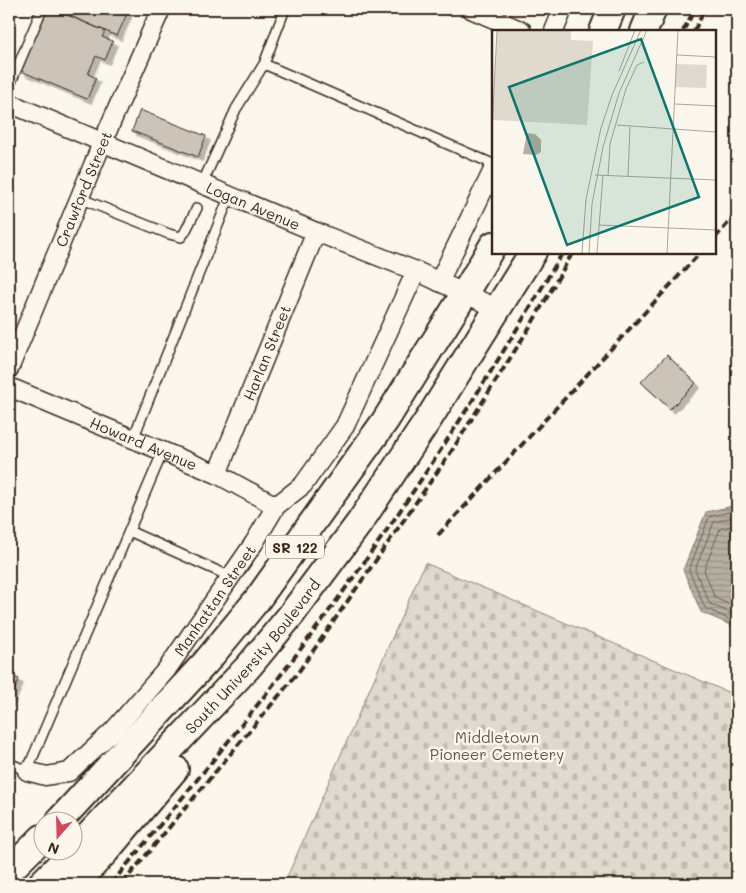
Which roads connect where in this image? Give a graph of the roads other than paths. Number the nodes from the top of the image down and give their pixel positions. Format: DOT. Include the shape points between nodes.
graph roads {
  1 [pos="42,9"];
  2 [pos="161,9"];
  3 [pos="285,9"];
  4 [pos="471,9"];
  5 [pos="564,9"];
  6 [pos="612,9"];
  7 [pos="653,9"];
  8 [pos="520,30"];
  9 [pos="554,30"];
  10 [pos="603,30"];
  11 [pos="644,30"];
  12 [pos="264,64"];
  13 [pos="9,87"];
  14 [pos="9,103"];
  15 [pos="103,141"];
  16 [pos="492,163"];
  17 [pos="492,174"];
  18 [pos="202,184"];
  19 [pos="230,195"];
  20 [pos="80,198"];
  21 [pos="197,208"];
  22 [pos="316,232"];
  23 [pos="492,248"];
  24 [pos="532,254"];
  25 [pos="416,271"];
  26 [pos="439,282"];
  27 [pos="465,294"];
  28 [pos="498,309"];
  29 [pos="9,369"];
  30 [pos="9,387"];
  31 [pos="133,439"];
  32 [pos="163,452"];
  33 [pos="217,474"];
  34 [pos="276,506"];
  35 [pos="129,531"];
  36 [pos="231,577"];
  37 [pos="249,666"];
  38 [pos="9,763"];
  39 [pos="27,771"];
  40 [pos="69,810"];
  41 [pos="32,848"];
  42 [pos="9,871"];
  43 [pos="41,884"];
  44 [pos="75,884"];
  1 -- 13 [label="lane"];
  2 -- 15 [label="street, Crawford Street"];
  3 -- 12 [label="lane"];
  4 -- 8 [label="street"];
  5 -- 9 [label="street"];
  6 -- 10 [label="main road"];
  7 -- 11 [label="main road"];
  12 -- 16 [label="lane"];
  12 -- 18 [label="lane" via="236,109"];
  14 -- 15 [label="street, Logan Avenue"];
  15 -- 18 [label="street, Logan Avenue"];
  15 -- 20 [label="street, Crawford Street"];
  17 -- 26 [label="street"];
  18 -- 19 [label="street, Logan Avenue"];
  19 -- 22 [label="street, Logan Avenue"];
  19 -- 31 [label="lane"];
  20 -- 21 [label="lane" via="181,236"];
  20 -- 29 [label="street, Crawford Street"];
  22 -- 25 [label="street, Logan Avenue"];
  22 -- 33 [label="street, Harlan Street"];
  23 -- 27 [label="main road, South University Boulevard / SR 122"];
  24 -- 28 [label="main road, South University Boulevard / SR 122"];
  25 -- 26 [label="street, Logan Avenue"];
  25 -- 34 [label="street, Manhattan Street" via="345,426 303,484"];
  26 -- 27 [label="street, Logan Avenue"];
  27 -- 28 [label="street, Logan Avenue"];
  27 -- 40 [label="main road, South University Boulevard / SR 122" via="385,421 257,600 206,662"];
  28 -- 37 [label="main road, South University Boulevard / SR 122" via="360,522"];
  30 -- 31 [label="street, Howard Avenue"];
  31 -- 32 [label="street, Howard Avenue"];
  32 -- 33 [label="street, Howard Avenue"];
  32 -- 35 [label="lane"];
  33 -- 34 [label="street, Howard Avenue"];
  34 -- 36 [label="street, Manhattan Street"];
  35 -- 36 [label="lane"];
  35 -- 39 [label="lane"];
  36 -- 39 [label="street, Manhattan Street" via="167,669 114,730 69,772 46,776"];
  37 -- 43 [label="main road, South University Boulevard"];
  37 -- 44 [label="main road" via="235,698"];
  38 -- 39 [label="lane"];
  41 -- 42 [label="main road"];
}
